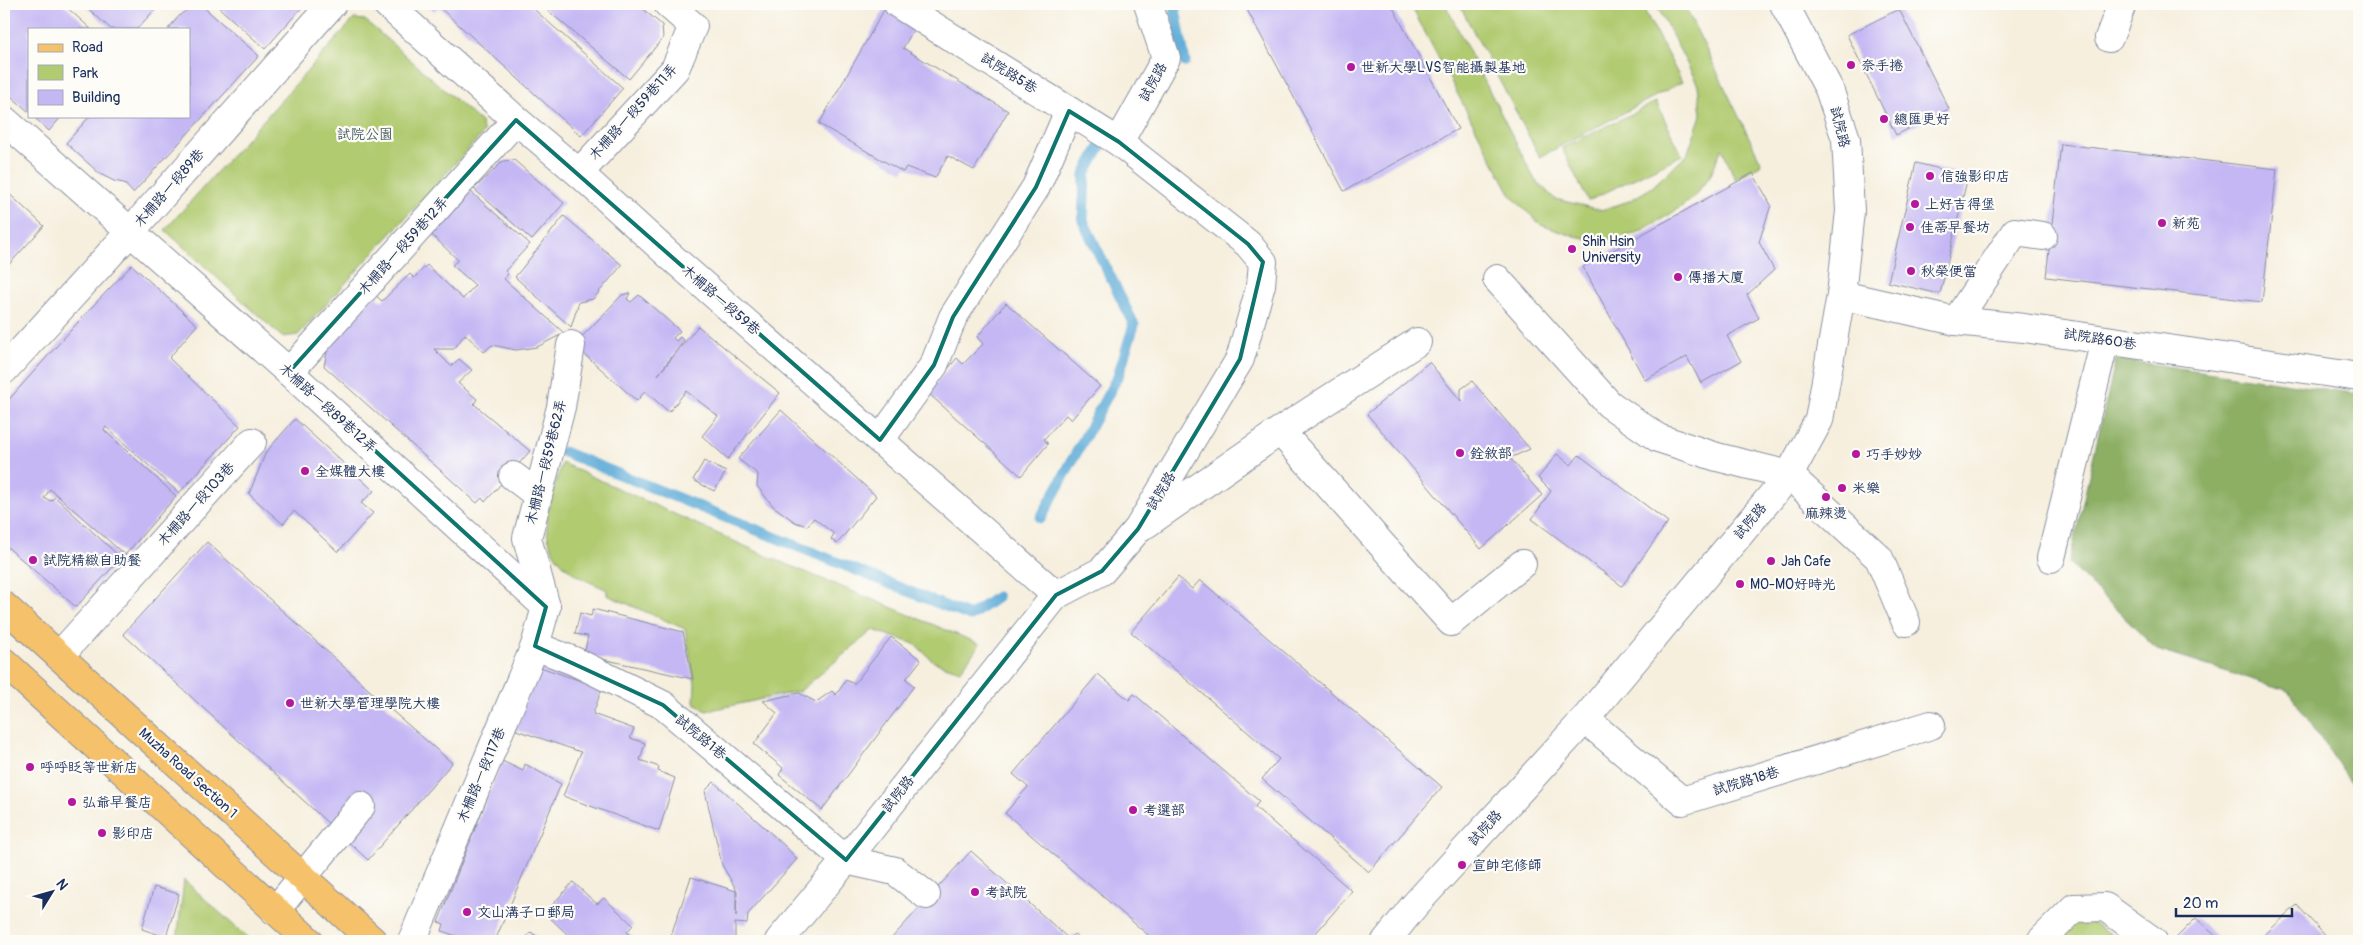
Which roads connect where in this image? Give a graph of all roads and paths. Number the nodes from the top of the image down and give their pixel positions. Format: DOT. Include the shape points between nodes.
graph roads {
  1 [pos="332,4"];
  2 [pos="387,4"];
  3 [pos="668,4"];
  4 [pos="898,4"];
  5 [pos="1148,4"];
  6 [pos="1784,4"];
  7 [pos="2122,4"];
  8 [pos="698,15"];
  9 [pos="2109,38"];
  10 [pos="1069,112"];
  11 [pos="4,120"];
  12 [pos="516,120"];
  13 [pos="1119,142"];
  14 [pos="578,173"];
  15 [pos="130,232"];
  16 [pos="2043,236"];
  17 [pos="1498,279"];
  18 [pos="1841,295"];
  19 [pos="1956,321"];
  20 [pos="2105,340"];
  21 [pos="1417,342"];
  22 [pos="571,345"];
  23 [pos="4,370"];
  24 [pos="289,372"];
  25 [pos="2359,377"];
  26 [pos="1280,431"];
  27 [pos="880,440"];
  28 [pos="252,442"];
  29 [pos="1788,475"];
  30 [pos="513,476"];
  31 [pos="538,495"];
  32 [pos="1138,529"];
  33 [pos="2051,558"];
  34 [pos="1522,564"];
  35 [pos="1056,595"];
  36 [pos="4,606"];
  37 [pos="546,607"];
  38 [pos="1906,622"];
  39 [pos="535,646"];
  40 [pos="59,656"];
  41 [pos="4,662"];
  42 [pos="1584,719"];
  43 [pos="1932,725"];
  44 [pos="361,806"];
  45 [pos="846,860"];
  46 [pos="302,877"];
  47 [pos="926,895"];
  48 [pos="275,911"];
  49 [pos="308,941"];
  50 [pos="373,941"];
  51 [pos="412,941"];
  52 [pos="779,941"];
  53 [pos="1386,941"];
  54 [pos="2041,941"];
  55 [pos="2153,941"];
  1 -- 15 [label="street, 木柵路一段89巷"];
  2 -- 12 [label="street, 木柵路一段59巷"];
  3 -- 8 [label="street, 木柵路一段59巷11弄"];
  4 -- 10 [label="street, 試院路5巷"];
  5 -- 13 [label="street, 試院路" via="1166,58"];
  6 -- 18 [label="street, 試院路" via="1829,90 1846,139 1850,211"];
  7 -- 9 [label="street"];
  8 -- 14 [label="street, 木柵路一段59巷11弄" via="675,69"];
  10 -- 13 [label="street, 試院路5巷"];
  10 -- 27 [label="street" via="1036,187 953,317 934,365"];
  11 -- 15 [label="street, 木柵路一段89巷12弄"];
  12 -- 14 [label="street, 木柵路一段59巷"];
  12 -- 24 [label="street, 木柵路一段59巷12弄"];
  13 -- 32 [label="street, 試院路" via="1248,244 1263,262 1261,285 1240,359"];
  14 -- 27 [label="street, 木柵路一段59巷"];
  15 -- 23 [label="street, 木柵路一段89巷"];
  15 -- 24 [label="street, 木柵路一段89巷12弄"];
  16 -- 19 [label="street" via="2016,232"];
  17 -- 29 [label="street" via="1609,404 1658,438"];
  18 -- 19 [label="street, 試院路60巷"];
  18 -- 29 [label="street, 試院路" via="1819,420"];
  19 -- 20 [label="street, 試院路60巷"];
  20 -- 25 [label="street, 試院路60巷"];
  20 -- 33 [label="street"];
  21 -- 26 [label="street"];
  22 -- 31 [label="street, 木柵路一段59巷62弄" via="561,407"];
  24 -- 37 [label="street, 木柵路一段89巷12弄"];
  26 -- 32 [label="street"];
  26 -- 34 [label="street" via="1451,622"];
  27 -- 35 [label="street, 木柵路一段59巷"];
  28 -- 40 [label="street, 木柵路一段103巷"];
  29 -- 38 [label="street" via="1879,558"];
  29 -- 42 [label="street, 試院路"];
  30 -- 31 [label="street"];
  31 -- 37 [label="street, 木柵路一段59巷62弄" via="526,538"];
  32 -- 35 [label="street, 試院路" via="1102,571"];
  35 -- 45 [label="street, 試院路"];
  36 -- 40 [label="main road, Muzha Road Section 1"];
  37 -- 39 [label="street, 木柵路一段117巷"];
  39 -- 45 [label="street, 試院路1巷" via="574,661 663,705"];
  39 -- 51 [label="street, 木柵路一段117巷"];
  40 -- 46 [label="main road, Muzha Road Section 1"];
  41 -- 48 [label="main road"];
  42 -- 43 [label="street, 試院路18巷" via="1682,800"];
  42 -- 53 [label="street, 試院路"];
  44 -- 46 [label="street"];
  45 -- 47 [label="street" via="895,871"];
  45 -- 52 [label="street, 試院路"];
  46 -- 48 [label="street"];
  46 -- 50 [label="main road, Muzha Road Section 1"];
  48 -- 49 [label="main road"];
  54 -- 55 [label="street" via="2074,908 2104,907"];
}
